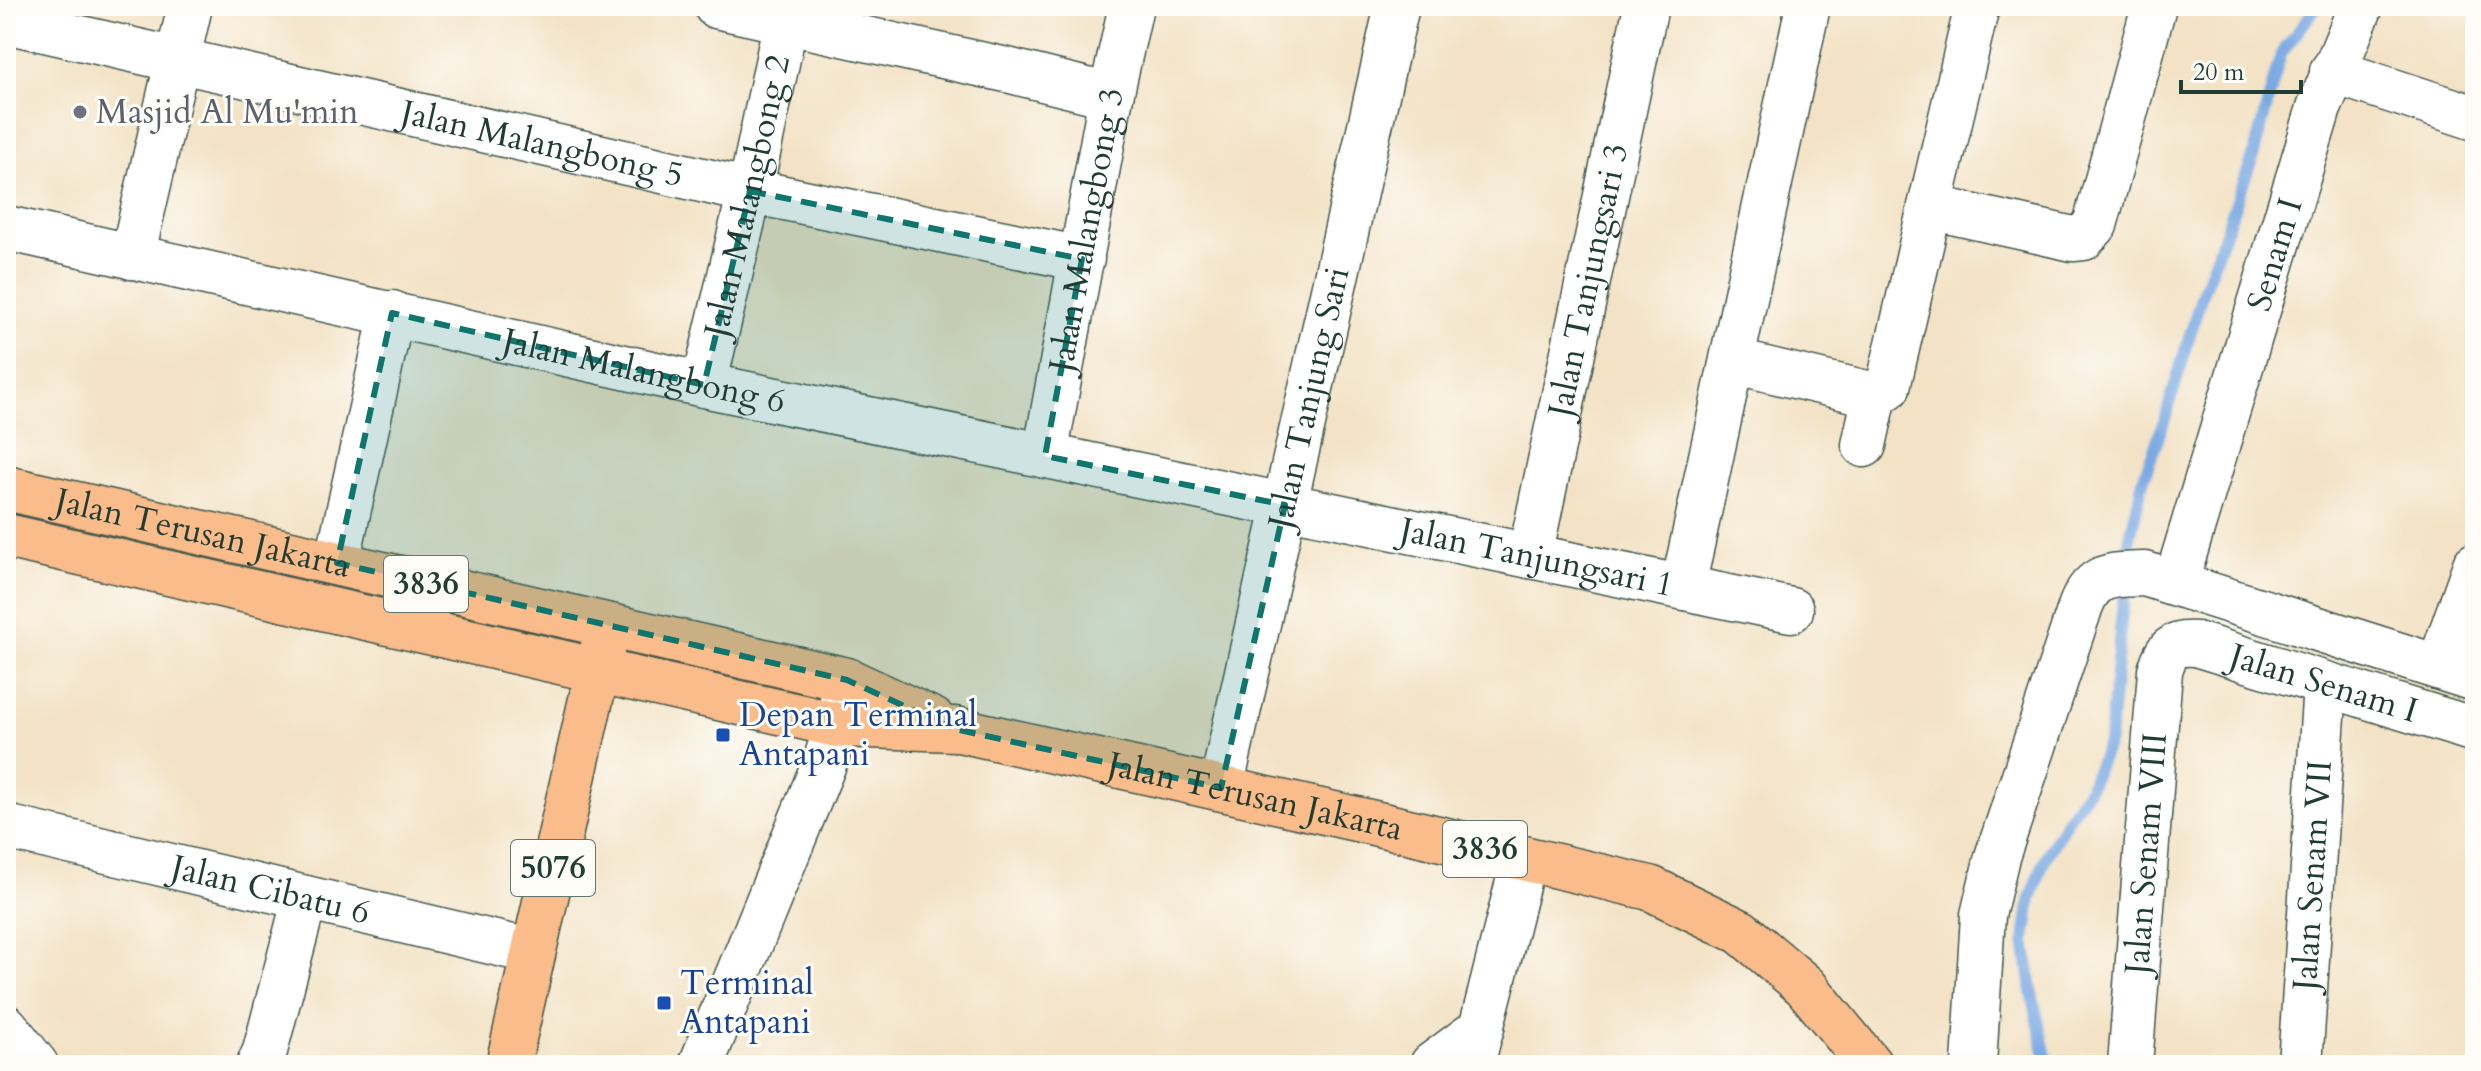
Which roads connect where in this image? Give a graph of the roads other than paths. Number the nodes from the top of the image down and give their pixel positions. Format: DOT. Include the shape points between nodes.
graph roads {
  1 [pos="190,6"];
  2 [pos="716,6"];
  3 [pos="1131,6"];
  4 [pos="1397,6"];
  5 [pos="1646,6"];
  6 [pos="1808,6"];
  7 [pos="1977,6"];
  8 [pos="2154,6"];
  9 [pos="2361,6"];
  10 [pos="787,14"];
  11 [pos="6,21"];
  12 [pos="178,61"];
  13 [pos="2332,71"];
  14 [pos="1111,96"];
  15 [pos="2475,118"];
  16 [pos="750,191"];
  17 [pos="1930,207"];
  18 [pos="6,228"];
  19 [pos="132,257"];
  20 [pos="1082,259"];
  21 [pos="392,313"];
  22 [pos="1732,361"];
  23 [pos="704,385"];
  24 [pos="1875,395"];
  25 [pos="1864,445"];
  26 [pos="1045,456"];
  27 [pos="6,488"];
  28 [pos="1285,505"];
  29 [pos="131,516"];
  30 [pos="6,536"];
  31 [pos="1530,556"];
  32 [pos="120,560"];
  33 [pos="337,563"];
  34 [pos="2475,565"];
  35 [pos="2143,577"];
  36 [pos="1683,587"];
  37 [pos="1791,610"];
  38 [pos="607,628"];
  39 [pos="2171,646"];
  40 [pos="597,670"];
  41 [pos="2457,673"];
  42 [pos="847,680"];
  43 [pos="2325,685"];
  44 [pos="837,725"];
  45 [pos="955,729"];
  46 [pos="2475,730"];
  47 [pos="1221,788"];
  48 [pos="6,827"];
  49 [pos="1524,858"];
  50 [pos="305,898"];
  51 [pos="533,952"];
  52 [pos="6,1027"];
  53 [pos="1477,1046"];
  54 [pos="36,1065"];
  55 [pos="259,1065"];
  56 [pos="508,1065"];
  57 [pos="701,1065"];
  58 [pos="1432,1065"];
  59 [pos="1870,1065"];
  60 [pos="1974,1065"];
  61 [pos="2130,1065"];
  62 [pos="2300,1065"];
  1 -- 12 [label="street"];
  2 -- 10 [label="street"];
  3 -- 14 [label="street, Jalan Malangbong 3"];
  4 -- 28 [label="street, Jalan Tanjung Sari"];
  5 -- 31 [label="street, Jalan Tanjungsari 3"];
  6 -- 22 [label="street"];
  7 -- 17 [label="street"];
  8 -- 17 [label="street" via="2090,232 2073,239"];
  9 -- 13 [label="street, Senam I"];
  10 -- 14 [label="street"];
  10 -- 16 [label="street, Jalan Malangbong 2"];
  11 -- 12 [label="street, Jalan Malangbong 5"];
  12 -- 16 [label="street, Jalan Malangbong 5"];
  12 -- 19 [label="street"];
  13 -- 15 [label="street"];
  13 -- 35 [label="street, Senam I"];
  14 -- 20 [label="street, Jalan Malangbong 3"];
  16 -- 20 [label="street, Jalan Malangbong 5"];
  16 -- 23 [label="street, Jalan Malangbong 2"];
  17 -- 24 [label="street" via="1888,387"];
  18 -- 19 [label="street, Jalan Malangbong 6"];
  19 -- 21 [label="street, Jalan Malangbong 6"];
  20 -- 26 [label="street, Jalan Malangbong 3"];
  21 -- 23 [label="street, Jalan Malangbong 6"];
  21 -- 33 [label="street"];
  22 -- 24 [label="street"];
  22 -- 36 [label="street"];
  23 -- 26 [label="street, Jalan Malangbong 6"];
  24 -- 25 [label="street"];
  26 -- 28 [label="street, Jalan Malangbong 6"];
  27 -- 29 [label="main road, Jalan Terusan Jakarta / 3836"];
  28 -- 31 [label="street, Jalan Tanjungsari 1"];
  28 -- 47 [label="street, Jalan Tanjung Sari"];
  29 -- 32 [label="main road"];
  29 -- 33 [label="main road, Jalan Terusan Jakarta / 3836"];
  30 -- 32 [label="main road, Jalan Terusan Jakarta / 3836"];
  31 -- 36 [label="street, Jalan Tanjungsari 1"];
  32 -- 40 [label="main road, Jalan Terusan Jakarta / 3836"];
  33 -- 38 [label="main road, Jalan Terusan Jakarta / 3836"];
  34 -- 41 [label="street"];
  35 -- 41 [label="street"];
  35 -- 60 [label="street" via="2096,582 2081,605 1997,857 1983,915"];
  36 -- 37 [label="street, Jalan Tanjungsari 1"];
  38 -- 40 [label="main road"];
  38 -- 42 [label="main road, Jalan Terusan Jakarta / 3836"];
  39 -- 43 [label="street, Jalan Senam I" via="2196,644"];
  39 -- 61 [label="street, Jalan Senam VIII" via="2160,671"];
  40 -- 44 [label="main road, Jalan Terusan Jakarta / 3836"];
  40 -- 51 [label="main road, 5076"];
  42 -- 44 [label="street"];
  42 -- 45 [label="main road, Jalan Terusan Jakarta / 3836"];
  43 -- 46 [label="street, Jalan Senam I"];
  43 -- 62 [label="street, Jalan Senam VII"];
  44 -- 45 [label="main road, Jalan Terusan Jakarta / 3836"];
  44 -- 57 [label="street"];
  45 -- 47 [label="main road, Jalan Terusan Jakarta"];
  47 -- 49 [label="main road, Jalan Terusan Jakarta / 3836"];
  48 -- 50 [label="street, Jalan Cibatu 6"];
  49 -- 53 [label="street"];
  49 -- 59 [label="main road, Jalan Terusan Jakarta / 3836" via="1650,888 1741,932 1805,986"];
  50 -- 51 [label="street, Jalan Cibatu 6"];
  50 -- 55 [label="street"];
  51 -- 56 [label="main road, 5076"];
  52 -- 54 [label="street"];
  53 -- 58 [label="street"];
}
